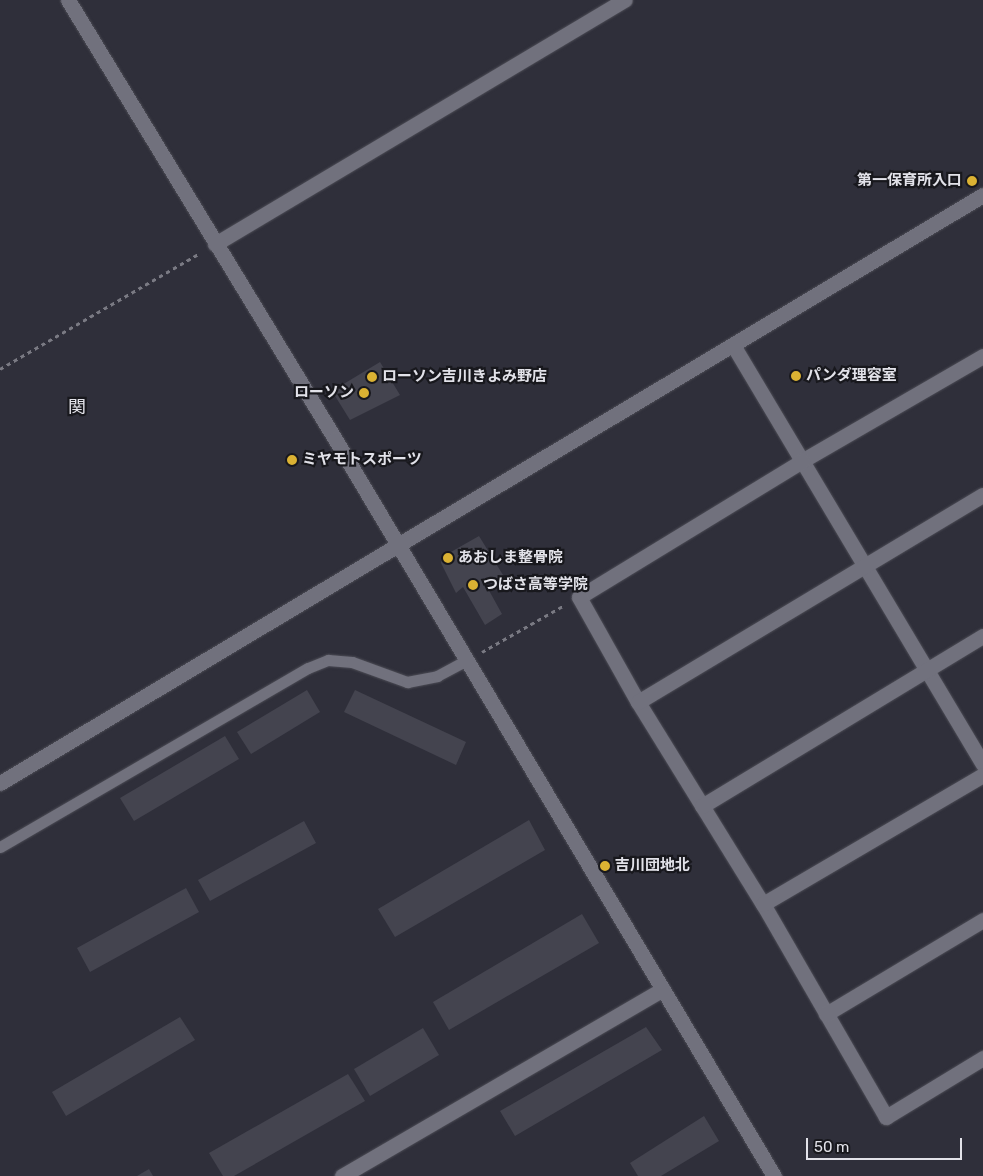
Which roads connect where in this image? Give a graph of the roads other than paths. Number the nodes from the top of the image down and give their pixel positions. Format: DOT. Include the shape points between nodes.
graph roads {
  1 [pos="68,0"];
  2 [pos="625,0"];
  3 [pos="983,195"];
  4 [pos="216,244"];
  5 [pos="733,345"];
  6 [pos="983,356"];
  7 [pos="802,461"];
  8 [pos="983,496"];
  9 [pos="398,546"];
  10 [pos="863,567"];
  11 [pos="983,636"];
  12 [pos="465,661"];
  13 [pos="926,671"];
  14 [pos="638,702"];
  15 [pos="983,764"];
  16 [pos="983,775"];
  17 [pos="0,783"];
  18 [pos="702,806"];
  19 [pos="0,847"];
  20 [pos="763,904"];
  21 [pos="983,920"];
  22 [pos="663,989"];
  23 [pos="826,1014"];
  24 [pos="983,1058"];
  25 [pos="342,1176"];
  26 [pos="774,1176"];
  1 -- 4 [label="street"];
  2 -- 4 [label="street"];
  3 -- 5 [label="street"];
  4 -- 9 [label="street"];
  5 -- 7 [label="street"];
  5 -- 9 [label="street"];
  6 -- 7 [label="street"];
  7 -- 10 [label="street"];
  7 -- 14 [label="street" via="579,597"];
  8 -- 10 [label="street"];
  9 -- 12 [label="street"];
  9 -- 17 [label="street"];
  10 -- 13 [label="street"];
  10 -- 14 [label="street"];
  11 -- 13 [label="street"];
  12 -- 19 [label="lane" via="437,676 407,682 352,662 328,660 308,668"];
  12 -- 22 [label="street"];
  13 -- 15 [label="street"];
  13 -- 18 [label="street"];
  14 -- 18 [label="street"];
  16 -- 20 [label="street"];
  18 -- 20 [label="street"];
  20 -- 23 [label="street"];
  21 -- 23 [label="street"];
  22 -- 25 [label="street"];
  22 -- 26 [label="street"];
  23 -- 24 [label="street" via="886,1117"];
}
